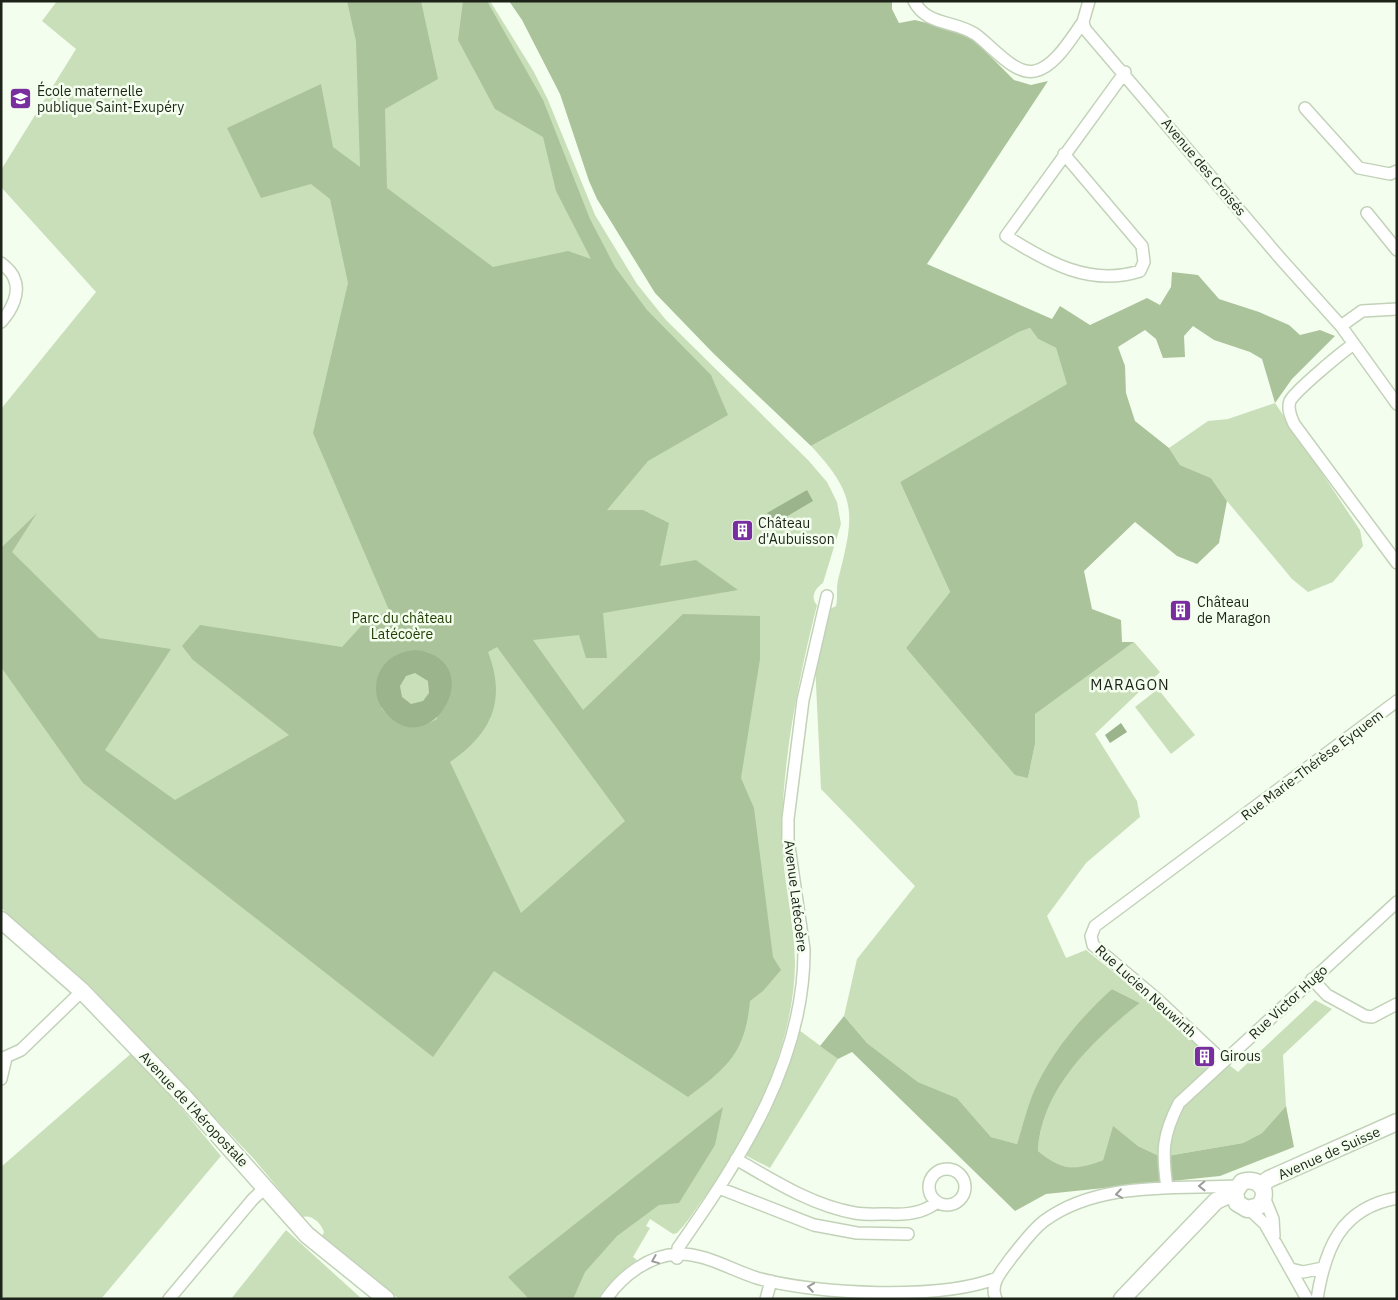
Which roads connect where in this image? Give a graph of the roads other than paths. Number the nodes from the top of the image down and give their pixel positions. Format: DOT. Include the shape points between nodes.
graph roads {
  1 [pos="914,1"];
  2 [pos="1088,1"];
  3 [pos="1083,22"];
  4 [pos="1125,72"];
  5 [pos="1305,108"];
  6 [pos="1064,154"];
  7 [pos="1397,171"];
  8 [pos="1368,214"];
  9 [pos="1397,250"];
  10 [pos="1,263"];
  11 [pos="1397,309"];
  12 [pos="1,322"];
  13 [pos="1341,326"];
  14 [pos="1354,344"];
  15 [pos="1397,404"];
  16 [pos="1397,563"];
  17 [pos="827,596"];
  18 [pos="1397,701"];
  19 [pos="1227,829"];
  20 [pos="1397,902"];
  21 [pos="1,920"];
  22 [pos="1312,980"];
  23 [pos="82,991"];
  24 [pos="1397,1004"];
  25 [pos="4,1058"];
  26 [pos="1223,1061"];
  27 [pos="1,1079"];
  28 [pos="1397,1122"];
  29 [pos="736,1159"];
  30 [pos="266,1187"];
  31 [pos="719,1188"];
  32 [pos="1167,1188"];
  33 [pos="1236,1189"];
  34 [pos="1263,1191"];
  35 [pos="1397,1198"];
  36 [pos="937,1202"];
  37 [pos="1246,1208"];
  38 [pos="1206,1212"];
  39 [pos="908,1234"];
  40 [pos="1275,1240"];
  41 [pos="678,1256"];
  42 [pos="1323,1268"];
  43 [pos="1291,1269"];
  44 [pos="997,1278"];
  45 [pos="770,1281"];
  46 [pos="169,1299"];
  47 [pos="386,1299"];
  48 [pos="606,1299"];
  49 [pos="766,1299"];
  50 [pos="996,1299"];
  51 [pos="1122,1299"];
  52 [pos="1307,1299"];
  53 [pos="1317,1299"];
  1 -- 3 [label="street" via="920,13 932,20 964,28 1018,70 1035,71 1051,62"];
  2 -- 3 [label="street"];
  3 -- 4 [label="street, Avenue des Croisés"];
  4 -- 6 [label="street"];
  4 -- 13 [label="street, Avenue des Croisés"];
  5 -- 7 [label="street" via="1359,168 1390,174"];
  6 -- 6 [label="street" via="1006,236 1038,257 1078,273 1121,277 1140,271 1144,262 1142,246"];
  8 -- 9 [label="street"];
  10 -- 12 [label="street" via="13,275 16,287 11,308"];
  11 -- 13 [label="street" via="1362,311"];
  13 -- 14 [label="street"];
  14 -- 15 [label="street"];
  14 -- 16 [label="street" via="1290,401 1289,411 1294,424"];
  17 -- 29 [label="street, Avenue Latécoère" via="803,700 788,819 804,949 799,1010 775,1085 759,1121"];
  18 -- 19 [label="street, Rue Marie-Thérèse Eyquem"];
  19 -- 26 [label="street, Rue Lucien Neuwirth" via="1094,926 1090,936 1093,946 1157,999"];
  20 -- 22 [label="street, Rue Victor Hugo"];
  21 -- 23 [label="street, Avenue de l'Aéropostale"];
  22 -- 24 [label="street" via="1327,995 1365,1016 1372,1017"];
  22 -- 26 [label="street, Rue Victor Hugo"];
  23 -- 25 [label="street" via="21,1050"];
  23 -- 30 [label="street, Avenue de l'Aéropostale"];
  25 -- 27 [label="street"];
  26 -- 32 [label="street, Rue Victor Hugo" via="1179,1103 1171,1120 1165,1135 1163,1155"];
  28 -- 34 [label="street, Avenue de Suisse" via="1269,1179"];
  29 -- 31 [label="street, Avenue Latécoère"];
  29 -- 36 [label="street" via="804,1196 856,1213 900,1214 923,1210"];
  30 -- 46 [label="street"];
  30 -- 47 [label="street, Avenue de l'Aéropostale" via="308,1234"];
  31 -- 39 [label="street" via="814,1225 857,1233"];
  31 -- 41 [label="street, Avenue Latécoère" via="678,1248"];
  33 -- 32 [label="street, one-way"];
  32 -- 44 [label="street, one-way" via="1104,1196 1060,1211 1042,1222"];
  33 -- 34 [label="street, Avenue de Suisse" via="1242,1182 1250,1180"];
  33 -- 37 [label="street" via="1237,1203"];
  33 -- 38 [label="street, Avenue de Suisse" via="1216,1201"];
  34 -- 37 [label="street, Avenue de Suisse" via="1259,1206"];
  34 -- 40 [label="street" via="1273,1219"];
  35 -- 42 [label="street" via="1370,1206 1354,1216 1336,1236"];
  37 -- 38 [label="street" via="1222,1207"];
  37 -- 40 [label="street" via="1265,1224"];
  38 -- 51 [label="street, Avenue de Suisse"];
  40 -- 43 [label="street"];
  41 -- 45 [label="street" via="698,1256"];
  41 -- 48 [label="street, one-way" via="653,1260 637,1268"];
  42 -- 43 [label="street" via="1303,1272"];
  42 -- 53 [label="street"];
  43 -- 52 [label="street"];
  44 -- 45 [label="street, one-way" via="970,1289 893,1294 831,1290"];
  44 -- 50 [label="street" via="993,1291"];
  45 -- 49 [label="street"];
}
